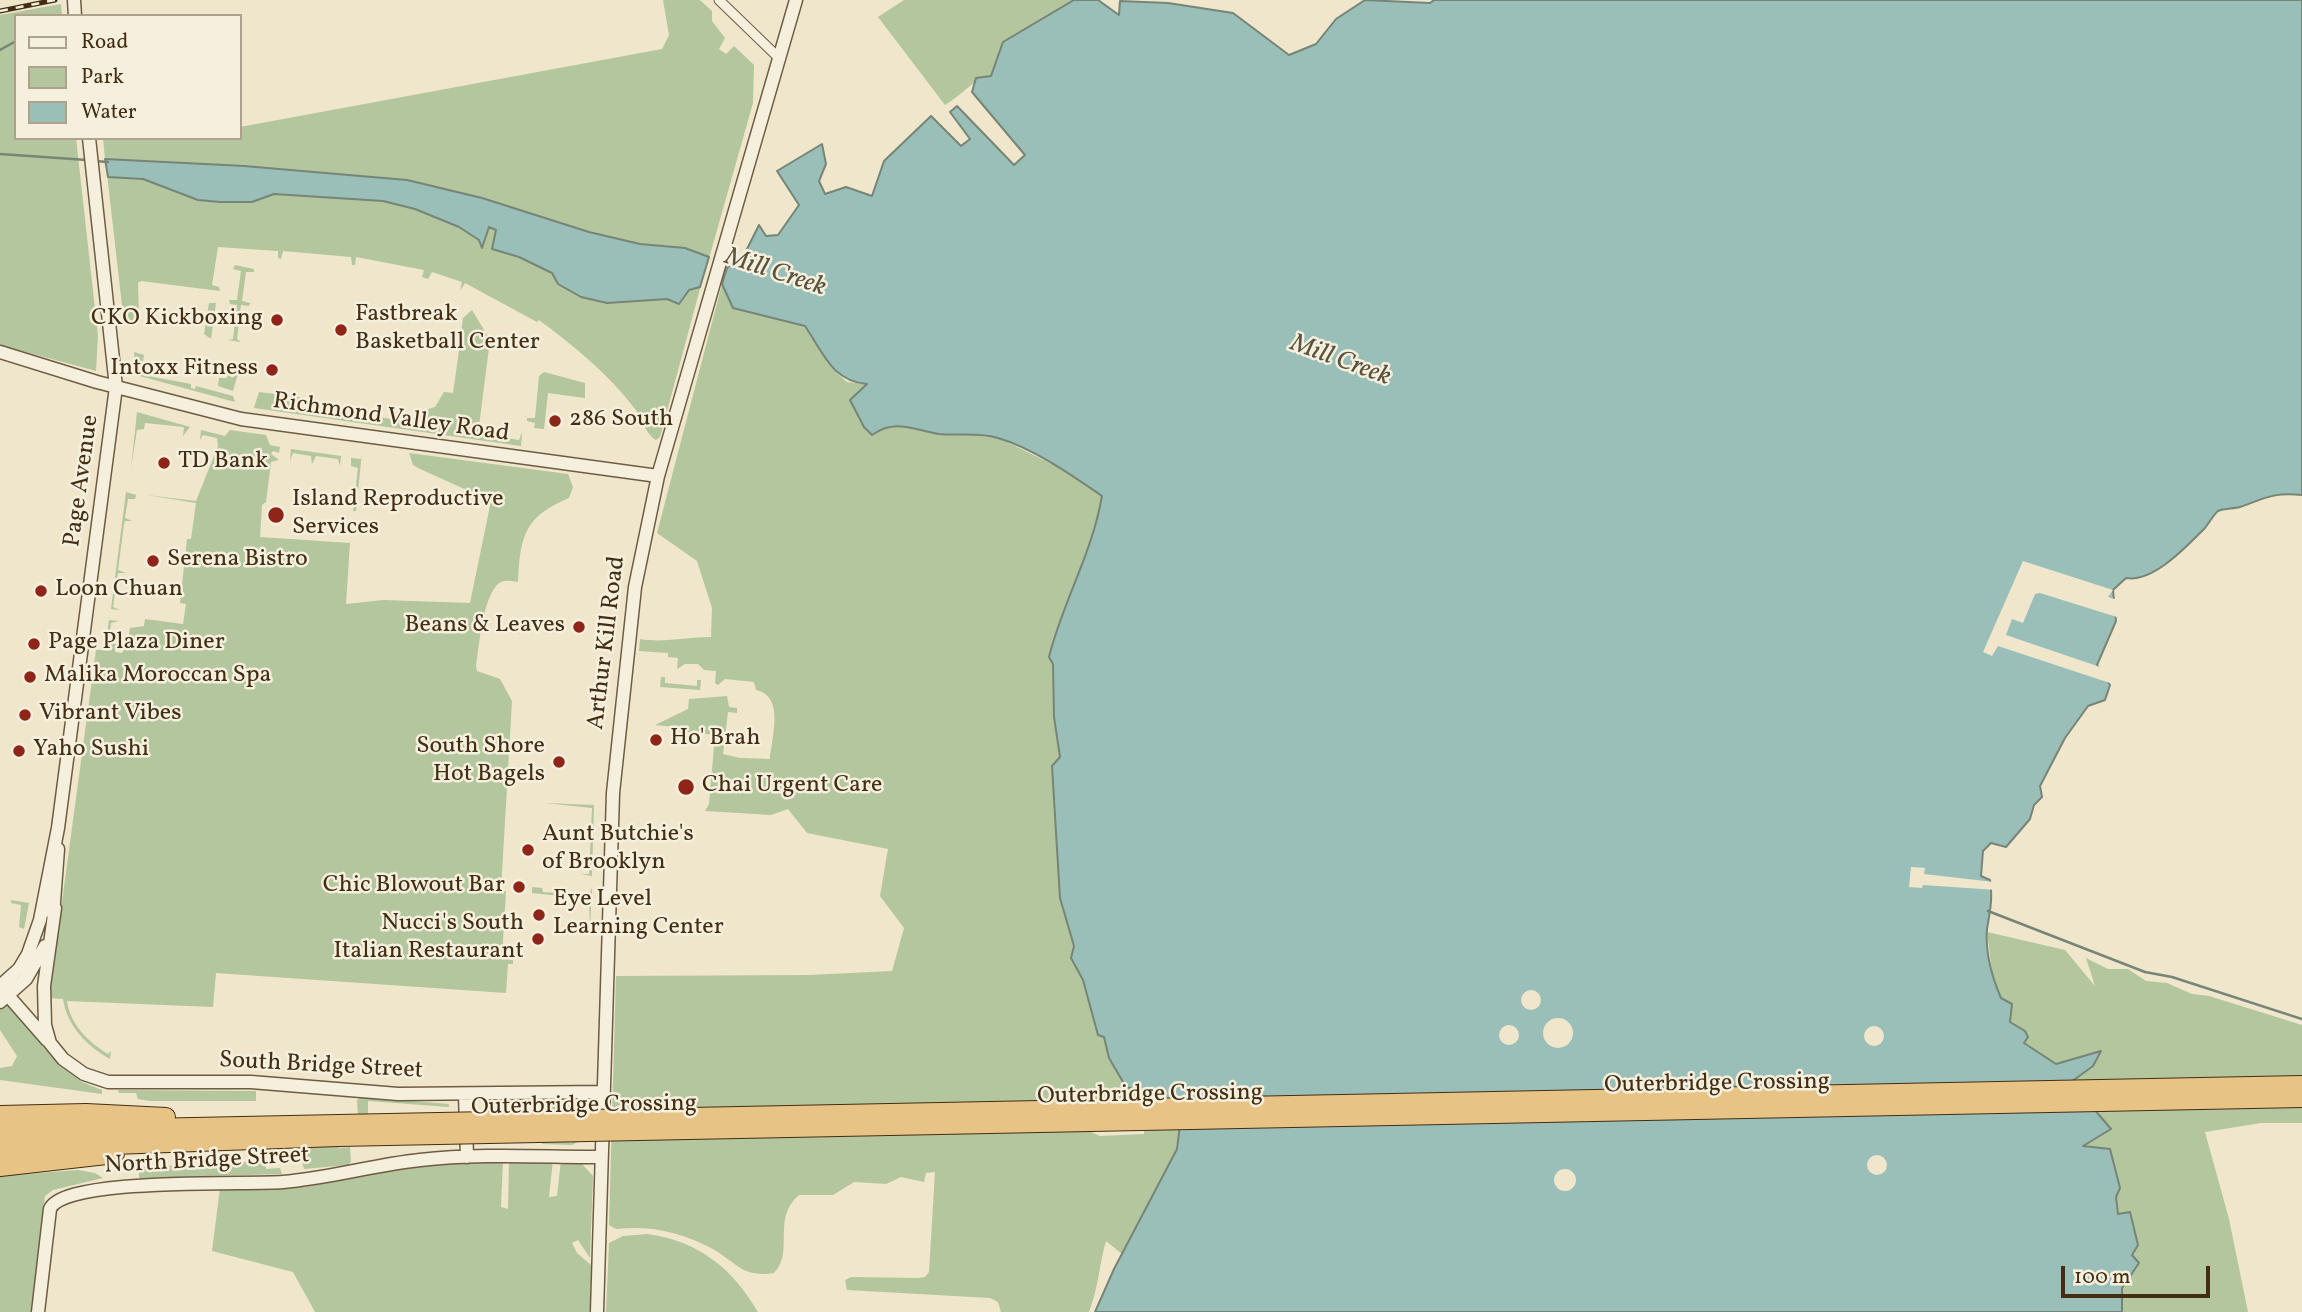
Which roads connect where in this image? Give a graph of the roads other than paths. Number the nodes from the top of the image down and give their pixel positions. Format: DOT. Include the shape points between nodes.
graph roads {
  1 [pos="719,0"];
  2 [pos="796,0"];
  3 [pos="780,59"];
  4 [pos="89,140"];
  5 [pos="0,352"];
  6 [pos="116,387"];
  7 [pos="657,476"];
  8 [pos="58,828"];
  9 [pos="55,908"];
  10 [pos="2,993"];
  11 [pos="50,1043"];
  12 [pos="2302,1085"];
  13 [pos="603,1092"];
  14 [pos="465,1095"];
  15 [pos="2302,1098"];
  16 [pos="1515,1107"];
  17 [pos="0,1115"];
  18 [pos="288,1126"];
  19 [pos="338,1130"];
  20 [pos="0,1131"];
  21 [pos="203,1141"];
  22 [pos="0,1149"];
  23 [pos="467,1157"];
  24 [pos="601,1157"];
  25 [pos="0,1167"];
  26 [pos="38,1312"];
  27 [pos="597,1312"];
  1 -- 3 [label="street"];
  2 -- 3 [label="street, Arthur Kill Road"];
  3 -- 7 [label="street, Arthur Kill Road"];
  4 -- 6 [label="street, Page Avenue"];
  5 -- 6 [label="street, Richmond Valley Road"];
  6 -- 7 [label="street, Richmond Valley Road" via="199,410 286,426"];
  6 -- 8 [label="street, Page Avenue"];
  7 -- 13 [label="street, Arthur Kill Road" via="635,587 618,735"];
  8 -- 9 [label="street, Page Avenue"];
  8 -- 10 [label="street, Page Avenue" via="36,937"];
  9 -- 10 [label="street, Page Avenue" via="39,959 26,979"];
  9 -- 11 [label="street" via="44,1003"];
  10 -- 11 [label="street, South Bridge Street"];
  11 -- 14 [label="street, South Bridge Street" via="84,1074 108,1082 251,1082"];
  12 -- 16 [label="highway, Outerbridge Crossing"];
  13 -- 14 [label="street, South Bridge Street"];
  13 -- 24 [label="street, Arthur Kill Road"];
  14 -- 23 [label="street"];
  15 -- 16 [label="highway, Outerbridge Crossing"];
  16 -- 19 [label="highway, Outerbridge Crossing, bridge"];
  17 -- 18 [label="highway" via="96,1114"];
  18 -- 19 [label="highway, Outerbridge Crossing"];
  18 -- 20 [label="highway, Outerbridge Crossing"];
  19 -- 21 [label="highway, Outerbridge Crossing"];
  21 -- 22 [label="highway, Outerbridge Crossing"];
  21 -- 25 [label="highway"];
  23 -- 24 [label="street, North Bridge Street"];
  23 -- 26 [label="street, North Bridge Street" via="383,1165 301,1180 105,1187 61,1197 50,1209"];
  24 -- 27 [label="street, Arthur Kill Road"];
}
